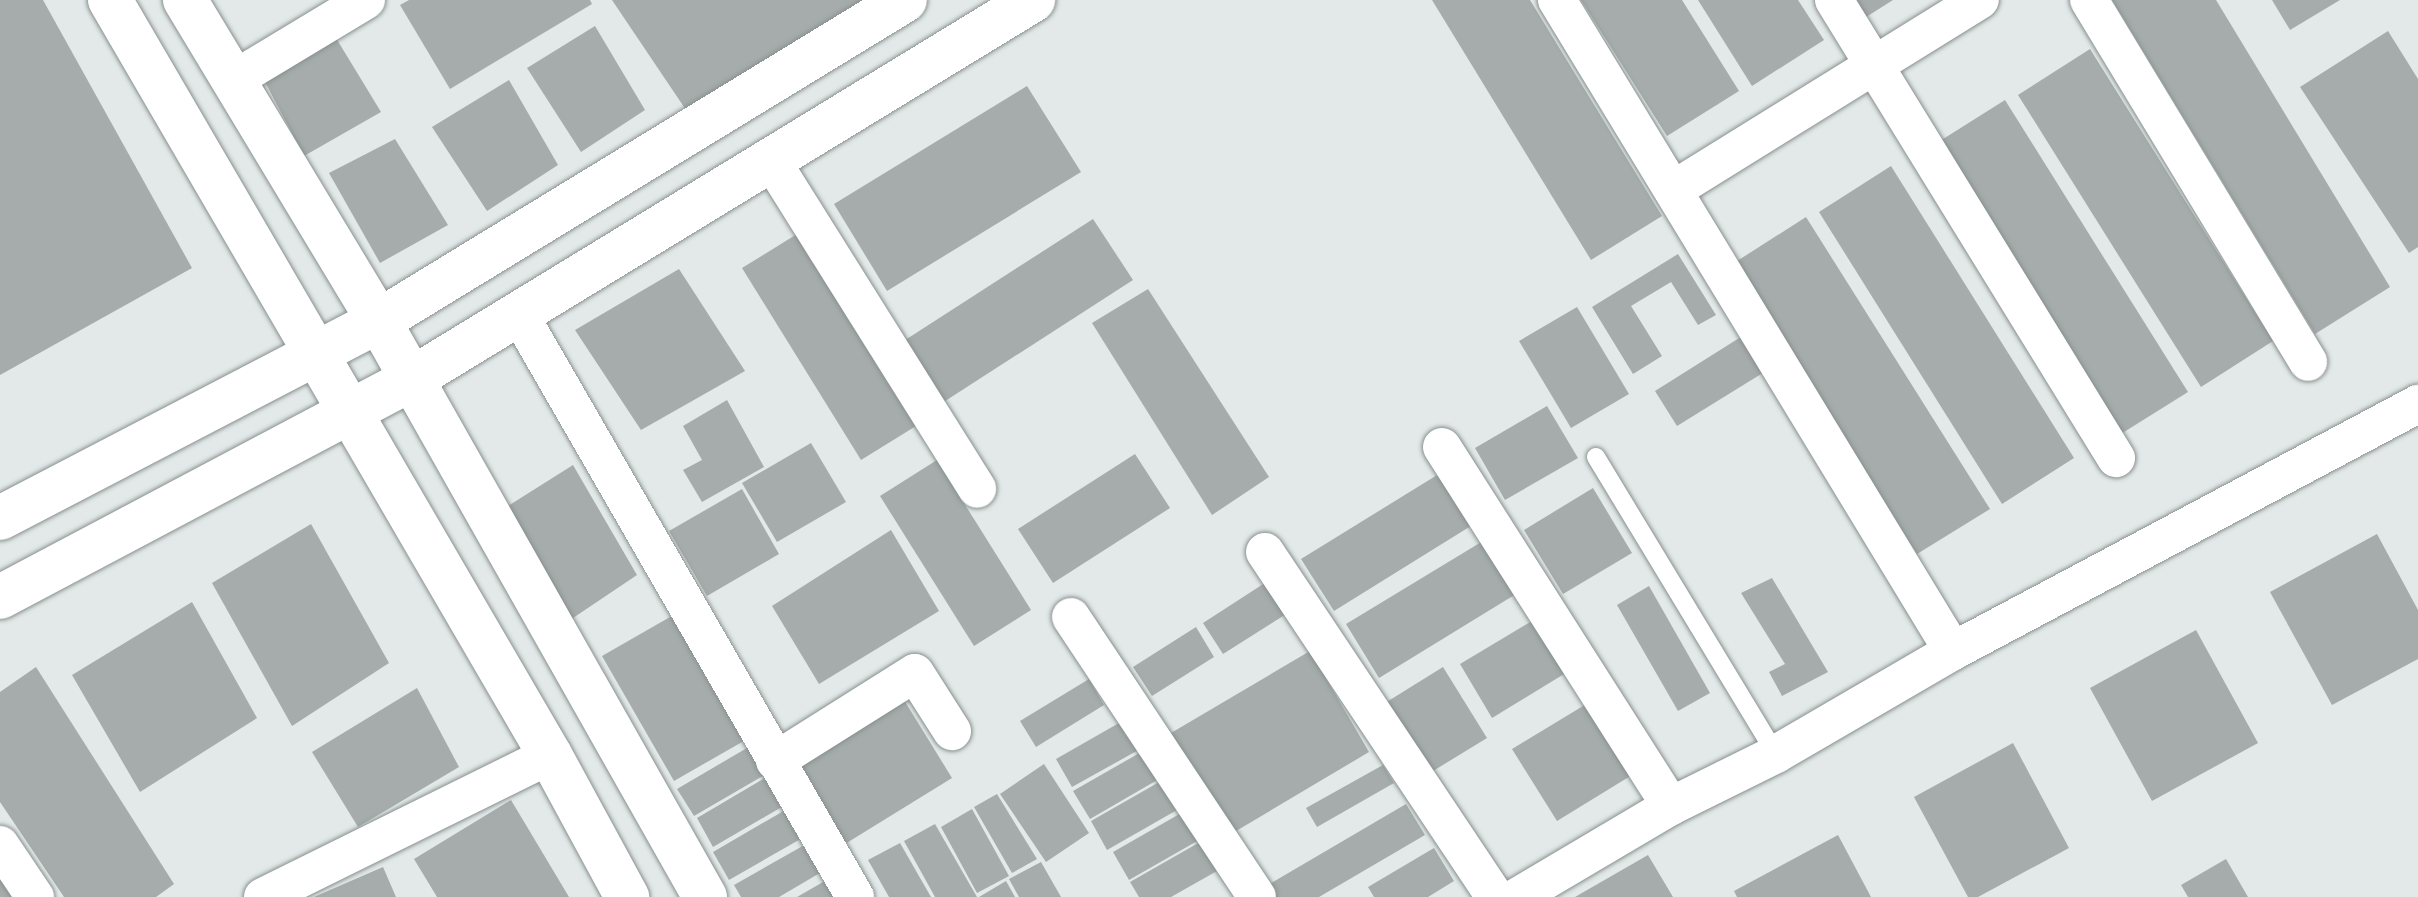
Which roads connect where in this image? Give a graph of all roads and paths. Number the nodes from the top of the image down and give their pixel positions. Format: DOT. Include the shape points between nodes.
graph roads {
  1 [pos="110,0"];
  2 [pos="185,0"];
  3 [pos="366,0"];
  4 [pos="905,0"];
  5 [pos="1033,0"];
  6 [pos="1557,0"];
  7 [pos="1834,0"];
  8 [pos="1980,0"];
  9 [pos="2089,0"];
  10 [pos="1874,65"];
  11 [pos="235,79"];
  12 [pos="771,160"];
  13 [pos="1673,190"];
  14 [pos="519,314"];
  15 [pos="379,321"];
  16 [pos="316,353"];
  17 [pos="2308,362"];
  18 [pos="410,380"];
  19 [pos="2418,404"];
  20 [pos="351,411"];
  21 [pos="1442,447"];
  22 [pos="1596,457"];
  23 [pos="2116,458"];
  24 [pos="977,489"];
  25 [pos="0,518"];
  26 [pos="1265,552"];
  27 [pos="0,597"];
  28 [pos="1071,617"];
  29 [pos="1953,651"];
  30 [pos="952,731"];
  31 [pos="1776,754"];
  32 [pos="550,755"];
  33 [pos="775,761"];
  34 [pos="1671,806"];
  35 [pos="0,845"];
  36 [pos="1536,892"];
  37 [pos="35,897"];
  38 [pos="263,897"];
  39 [pos="627,897"];
  40 [pos="705,897"];
  41 [pos="855,897"];
  42 [pos="1257,897"];
  43 [pos="1495,897"];
  1 -- 16 [label="street"];
  2 -- 11 [label="street"];
  3 -- 11 [label="street"];
  4 -- 15 [label="street"];
  5 -- 12 [label="street"];
  6 -- 13 [label="street"];
  7 -- 10 [label="street"];
  8 -- 10 [label="street"];
  9 -- 17 [label="street"];
  10 -- 13 [label="street"];
  10 -- 23 [label="street"];
  11 -- 15 [label="street"];
  12 -- 14 [label="street"];
  12 -- 24 [label="street"];
  13 -- 29 [label="street"];
  14 -- 18 [label="street"];
  14 -- 33 [label="street"];
  15 -- 16 [label="street"];
  15 -- 18 [label="street"];
  16 -- 20 [label="street"];
  16 -- 25 [label="street"];
  18 -- 20 [label="street"];
  18 -- 40 [label="street"];
  19 -- 29 [label="street"];
  20 -- 27 [label="street"];
  20 -- 32 [label="street"];
  21 -- 34 [label="street"];
  22 -- 31 [label="lane"];
  26 -- 43 [label="street"];
  28 -- 42 [label="street"];
  29 -- 31 [label="street"];
  30 -- 33 [label="street" via="915,673"];
  31 -- 34 [label="street"];
  32 -- 38 [label="street"];
  32 -- 39 [label="street"];
  33 -- 41 [label="street"];
  34 -- 36 [label="street"];
  35 -- 37 [label="street"];
}
